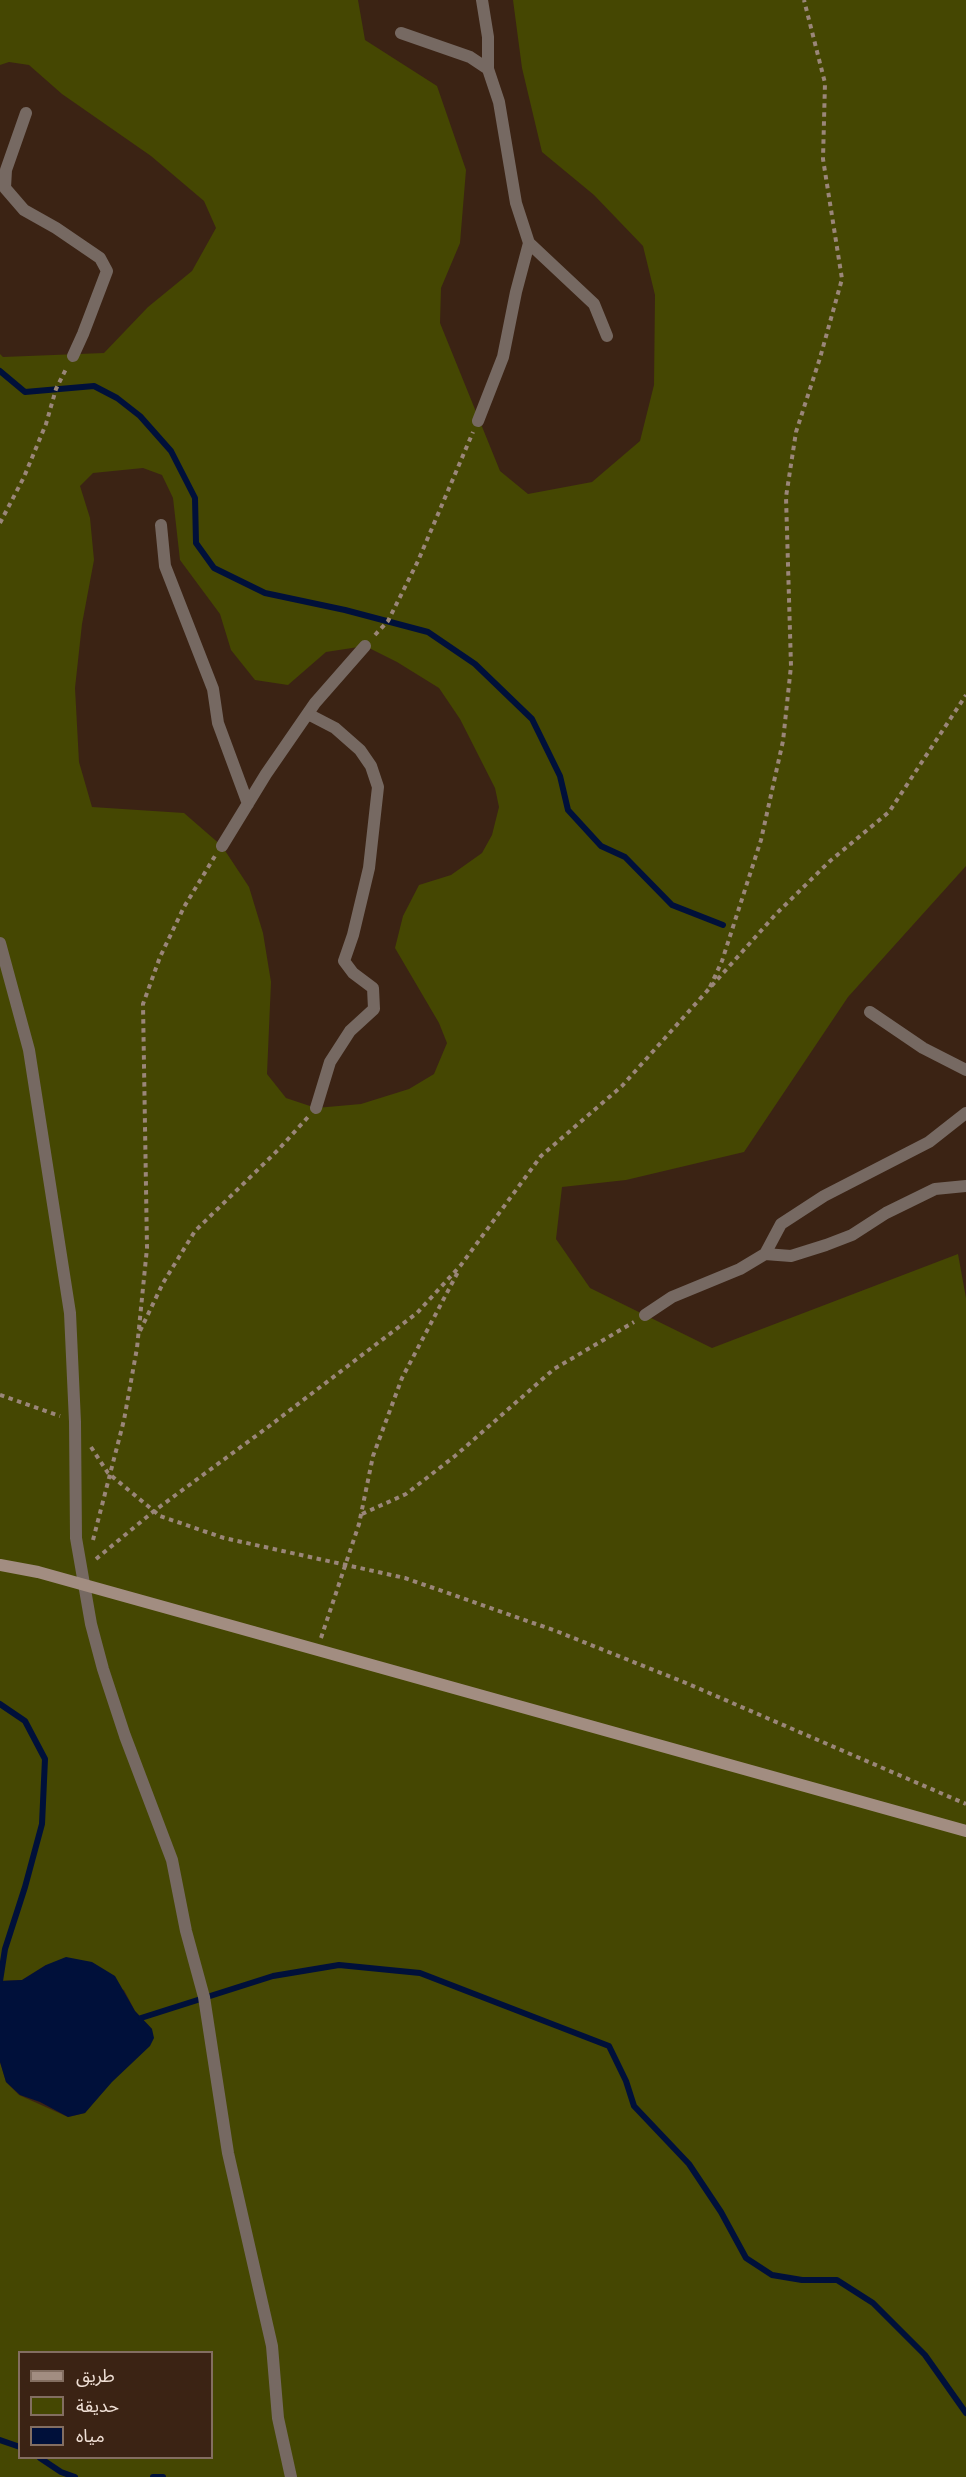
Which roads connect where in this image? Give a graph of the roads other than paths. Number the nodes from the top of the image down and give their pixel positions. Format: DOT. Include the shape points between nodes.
graph roads {
  1 [pos="482,0"];
  2 [pos="401,33"];
  3 [pos="488,69"];
  4 [pos="26,113"];
  5 [pos="2,192"];
  6 [pos="529,243"];
  7 [pos="607,336"];
  8 [pos="73,356"];
  9 [pos="478,421"];
  10 [pos="161,525"];
  11 [pos="365,646"];
  12 [pos="308,714"];
  13 [pos="248,804"];
  14 [pos="222,846"];
  15 [pos="0,943"];
  16 [pos="870,1012"];
  17 [pos="966,1070"];
  18 [pos="316,1108"];
  19 [pos="966,1113"];
  20 [pos="966,1186"];
  21 [pos="765,1254"];
  22 [pos="645,1315"];
  23 [pos="0,1565"];
  24 [pos="85,1586"];
  25 [pos="966,1831"];
  26 [pos="291,2477"];
  1 -- 3 [label="street"];
  2 -- 3 [label="street" via="470,57"];
  3 -- 6 [label="street" via="499,102 516,203"];
  4 -- 5 [label="street"];
  5 -- 8 [label="street" via="100,258 107,271"];
  6 -- 7 [label="street" via="594,304"];
  6 -- 9 [label="street" via="503,357"];
  10 -- 13 [label="street" via="165,566 213,689 218,723"];
  11 -- 12 [label="street"];
  12 -- 13 [label="street"];
  12 -- 18 [label="street" via="335,728 360,750 378,787 369,868 344,961 352,973 373,988 374,1009 350,1031 330,1062"];
  13 -- 14 [label="street"];
  15 -- 24 [label="street" via="29,1050 70,1313 76,1538"];
  16 -- 17 [label="street" via="923,1048"];
  19 -- 21 [label="street" via="929,1142 824,1196 781,1224"];
  20 -- 21 [label="street" via="935,1189 826,1245 792,1256"];
  21 -- 22 [label="street" via="740,1269 672,1297"];
  23 -- 24 [label="main road"];
  24 -- 25 [label="main road"];
  24 -- 26 [label="street" via="103,1669 172,1860 204,1997 228,2153 272,2346 278,2418"];
}
